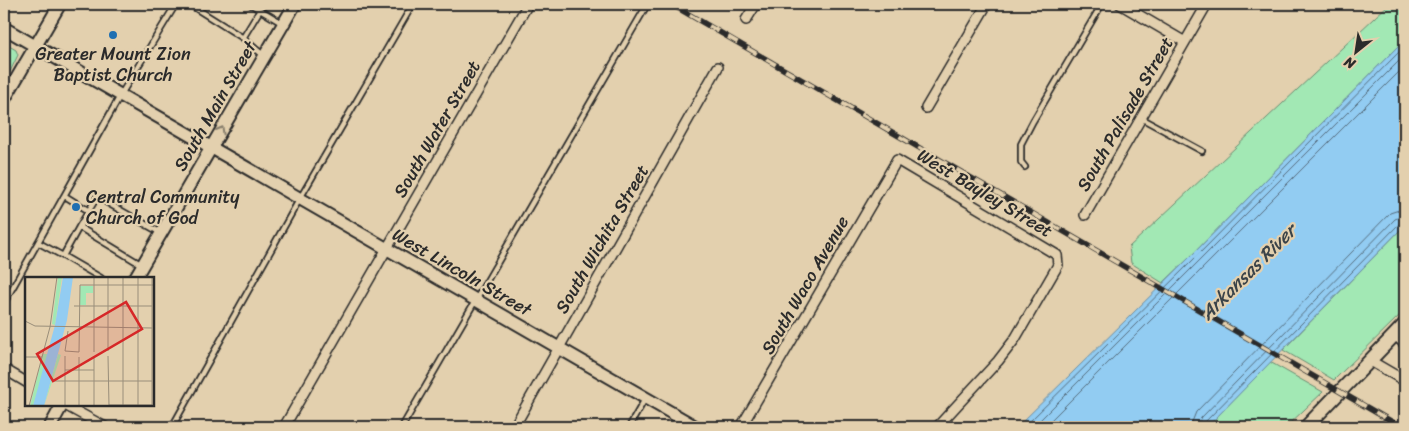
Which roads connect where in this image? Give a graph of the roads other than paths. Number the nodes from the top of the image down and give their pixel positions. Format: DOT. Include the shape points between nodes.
graph roads {
  1 [pos="60,4"];
  2 [pos="176,4"];
  3 [pos="189,4"];
  4 [pos="250,4"];
  5 [pos="294,4"];
  6 [pos="413,4"];
  7 [pos="528,4"];
  8 [pos="756,4"];
  9 [pos="987,4"];
  10 [pos="1102,4"];
  11 [pos="1120,4"];
  12 [pos="1207,4"];
  13 [pos="647,6"];
  14 [pos="260,10"];
  15 [pos="746,20"];
  16 [pos="283,24"];
  17 [pos="4,28"];
  18 [pos="243,38"];
  19 [pos="1185,42"];
  20 [pos="34,47"];
  21 [pos="264,56"];
  22 [pos="718,67"];
  23 [pos="120,96"];
  24 [pos="4,100"];
  25 [pos="926,108"];
  26 [pos="1141,118"];
  27 [pos="210,149"];
  28 [pos="1202,151"];
  29 [pos="897,160"];
  30 [pos="1025,167"];
  31 [pos="65,196"];
  32 [pos="299,200"];
  33 [pos="89,211"];
  34 [pos="1085,215"];
  35 [pos="79,228"];
  36 [pos="161,234"];
  37 [pos="38,242"];
  38 [pos="386,249"];
  39 [pos="63,256"];
  40 [pos="143,266"];
  41 [pos="99,277"];
  42 [pos="136,277"];
  43 [pos="476,300"];
  44 [pos="4,303"];
  45 [pos="1405,324"];
  46 [pos="1393,336"];
  47 [pos="1405,347"];
  48 [pos="559,348"];
  49 [pos="1369,360"];
  50 [pos="4,369"];
  51 [pos="25,381"];
  52 [pos="1405,381"];
  53 [pos="645,398"];
  54 [pos="63,406"];
  55 [pos="66,406"];
  56 [pos="50,427"];
  57 [pos="105,427"];
  58 [pos="172,427"];
  59 [pos="284,427"];
  60 [pos="402,427"];
  61 [pos="514,427"];
  62 [pos="628,427"];
  63 [pos="696,427"];
  64 [pos="741,427"];
  65 [pos="937,427"];
  66 [pos="1306,427"];
  1 -- 20 [label="street"];
  2 -- 23 [label="lane"];
  3 -- 18 [label="lane"];
  4 -- 14 [label="lane"];
  5 -- 16 [label="street, South Main Street"];
  6 -- 32 [label="lane"];
  7 -- 38 [label="street, South Water Street"];
  8 -- 15 [label="street"];
  9 -- 25 [label="street"];
  10 -- 30 [label="lane" via="1021,144 1021,162"];
  11 -- 19 [label="street"];
  12 -- 19 [label="street, South Palisade Street"];
  13 -- 43 [label="lane"];
  14 -- 16 [label="lane"];
  14 -- 18 [label="lane"];
  16 -- 21 [label="street, South Main Street"];
  17 -- 20 [label="street, West Lincoln Street"];
  18 -- 21 [label="lane"];
  19 -- 26 [label="street, South Palisade Street"];
  20 -- 23 [label="street, West Lincoln Street"];
  20 -- 24 [label="street"];
  27 -- 21 [label="street, South Main Street, one-way"];
  22 -- 48 [label="street, South Wichita Street"];
  23 -- 27 [label="street, West Lincoln Street"];
  23 -- 31 [label="lane"];
  26 -- 28 [label="lane"];
  26 -- 34 [label="street, South Palisade Street"];
  27 -- 32 [label="street, West Lincoln Street"];
  27 -- 36 [label="street, South Main Street"];
  29 -- 64 [label="street, South Waco Avenue"];
  29 -- 65 [label="street, West Bayley Street" via="1057,255 1058,265 1015,339"];
  31 -- 33 [label="lane"];
  31 -- 37 [label="lane"];
  32 -- 38 [label="street, West Lincoln Street"];
  32 -- 58 [label="lane"];
  33 -- 35 [label="lane"];
  33 -- 36 [label="lane" via="98,197"];
  35 -- 39 [label="lane"];
  35 -- 40 [label="lane"];
  36 -- 40 [label="street, South Main Street"];
  37 -- 39 [label="lane"];
  37 -- 44 [label="lane"];
  38 -- 43 [label="street, West Lincoln Street"];
  38 -- 59 [label="street, South Water Street"];
  39 -- 41 [label="lane"];
  40 -- 42 [label="street, South Main Street"];
  43 -- 48 [label="street, West Lincoln Street"];
  43 -- 60 [label="lane"];
  45 -- 46 [label="main road"];
  46 -- 47 [label="lane"];
  46 -- 49 [label="main road"];
  48 -- 53 [label="street, West Lincoln Street"];
  48 -- 61 [label="street, South Wichita Street"];
  49 -- 52 [label="street"];
  49 -- 66 [label="main road"];
  50 -- 51 [label="street"];
  53 -- 62 [label="lane"];
  53 -- 63 [label="street, West Lincoln Street"];
  54 -- 56 [label="street"];
  55 -- 57 [label="street"];
}
